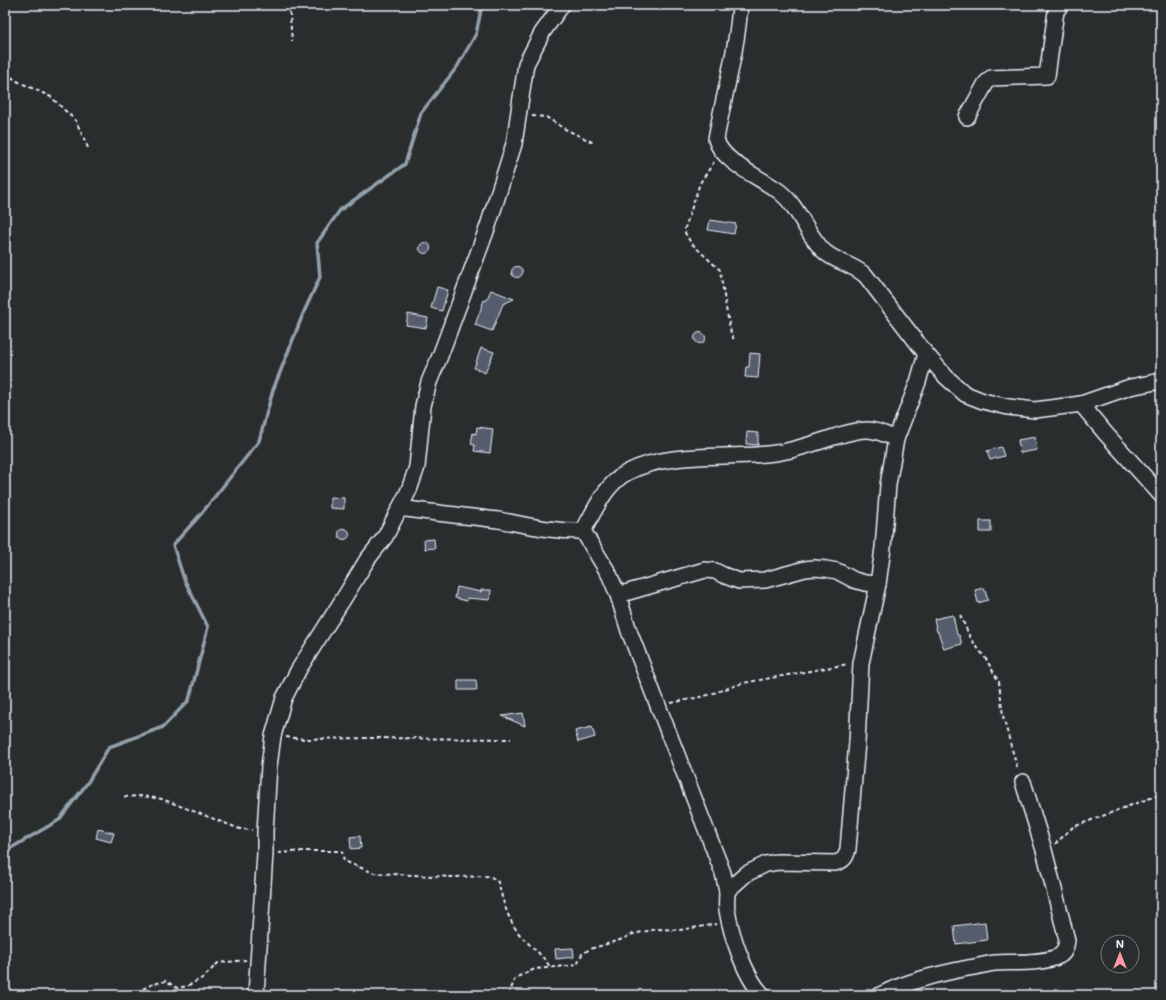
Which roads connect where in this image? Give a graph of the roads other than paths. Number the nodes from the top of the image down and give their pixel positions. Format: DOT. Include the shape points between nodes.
graph roads {
  1 [pos="562,5"];
  2 [pos="740,5"];
  3 [pos="1061,5"];
  4 [pos="967,117"];
  5 [pos="926,354"];
  6 [pos="1161,380"];
  7 [pos="1081,404"];
  8 [pos="896,439"];
  9 [pos="1161,495"];
  10 [pos="400,508"];
  11 [pos="583,532"];
  12 [pos="878,584"];
  13 [pos="618,595"];
  14 [pos="1023,782"];
  15 [pos="726,891"];
  16 [pos="256,995"];
  17 [pos="763,995"];
  18 [pos="880,995"];
  1 -- 10 [label="street" via="542,33 526,64 514,144 488,226 428,382 417,467"];
  2 -- 5 [label="street" via="734,57 716,139 721,152 789,199 826,252 866,276"];
  3 -- 4 [label="street" via="1056,11 1047,76 991,78"];
  5 -- 7 [label="street" via="954,385 965,394 983,401 1035,410"];
  5 -- 8 [label="street"];
  6 -- 7 [label="street" via="1130,387"];
  7 -- 9 [label="street"];
  8 -- 11 [label="street" via="868,430 789,450 664,461 643,466 627,472 614,482 601,499"];
  8 -- 12 [label="street" via="888,486"];
  10 -- 11 [label="street" via="500,521 546,530"];
  10 -- 16 [label="street" via="385,537 368,560 284,698 273,736 269,766"];
  11 -- 13 [label="street" via="609,574"];
  12 -- 13 [label="street" via="854,580 826,568 805,568 765,580 739,581 715,571 705,570"];
  12 -- 15 [label="street" via="861,663 847,855 842,861 835,863 766,864 746,874"];
  13 -- 15 [label="street" via="629,631 723,873"];
  14 -- 18 [label="street" via="1044,850 1066,940 1064,952 1059,956 1039,961 994,964 944,973 919,979"];
  15 -- 17 [label="street" via="730,922 747,972"];
}
